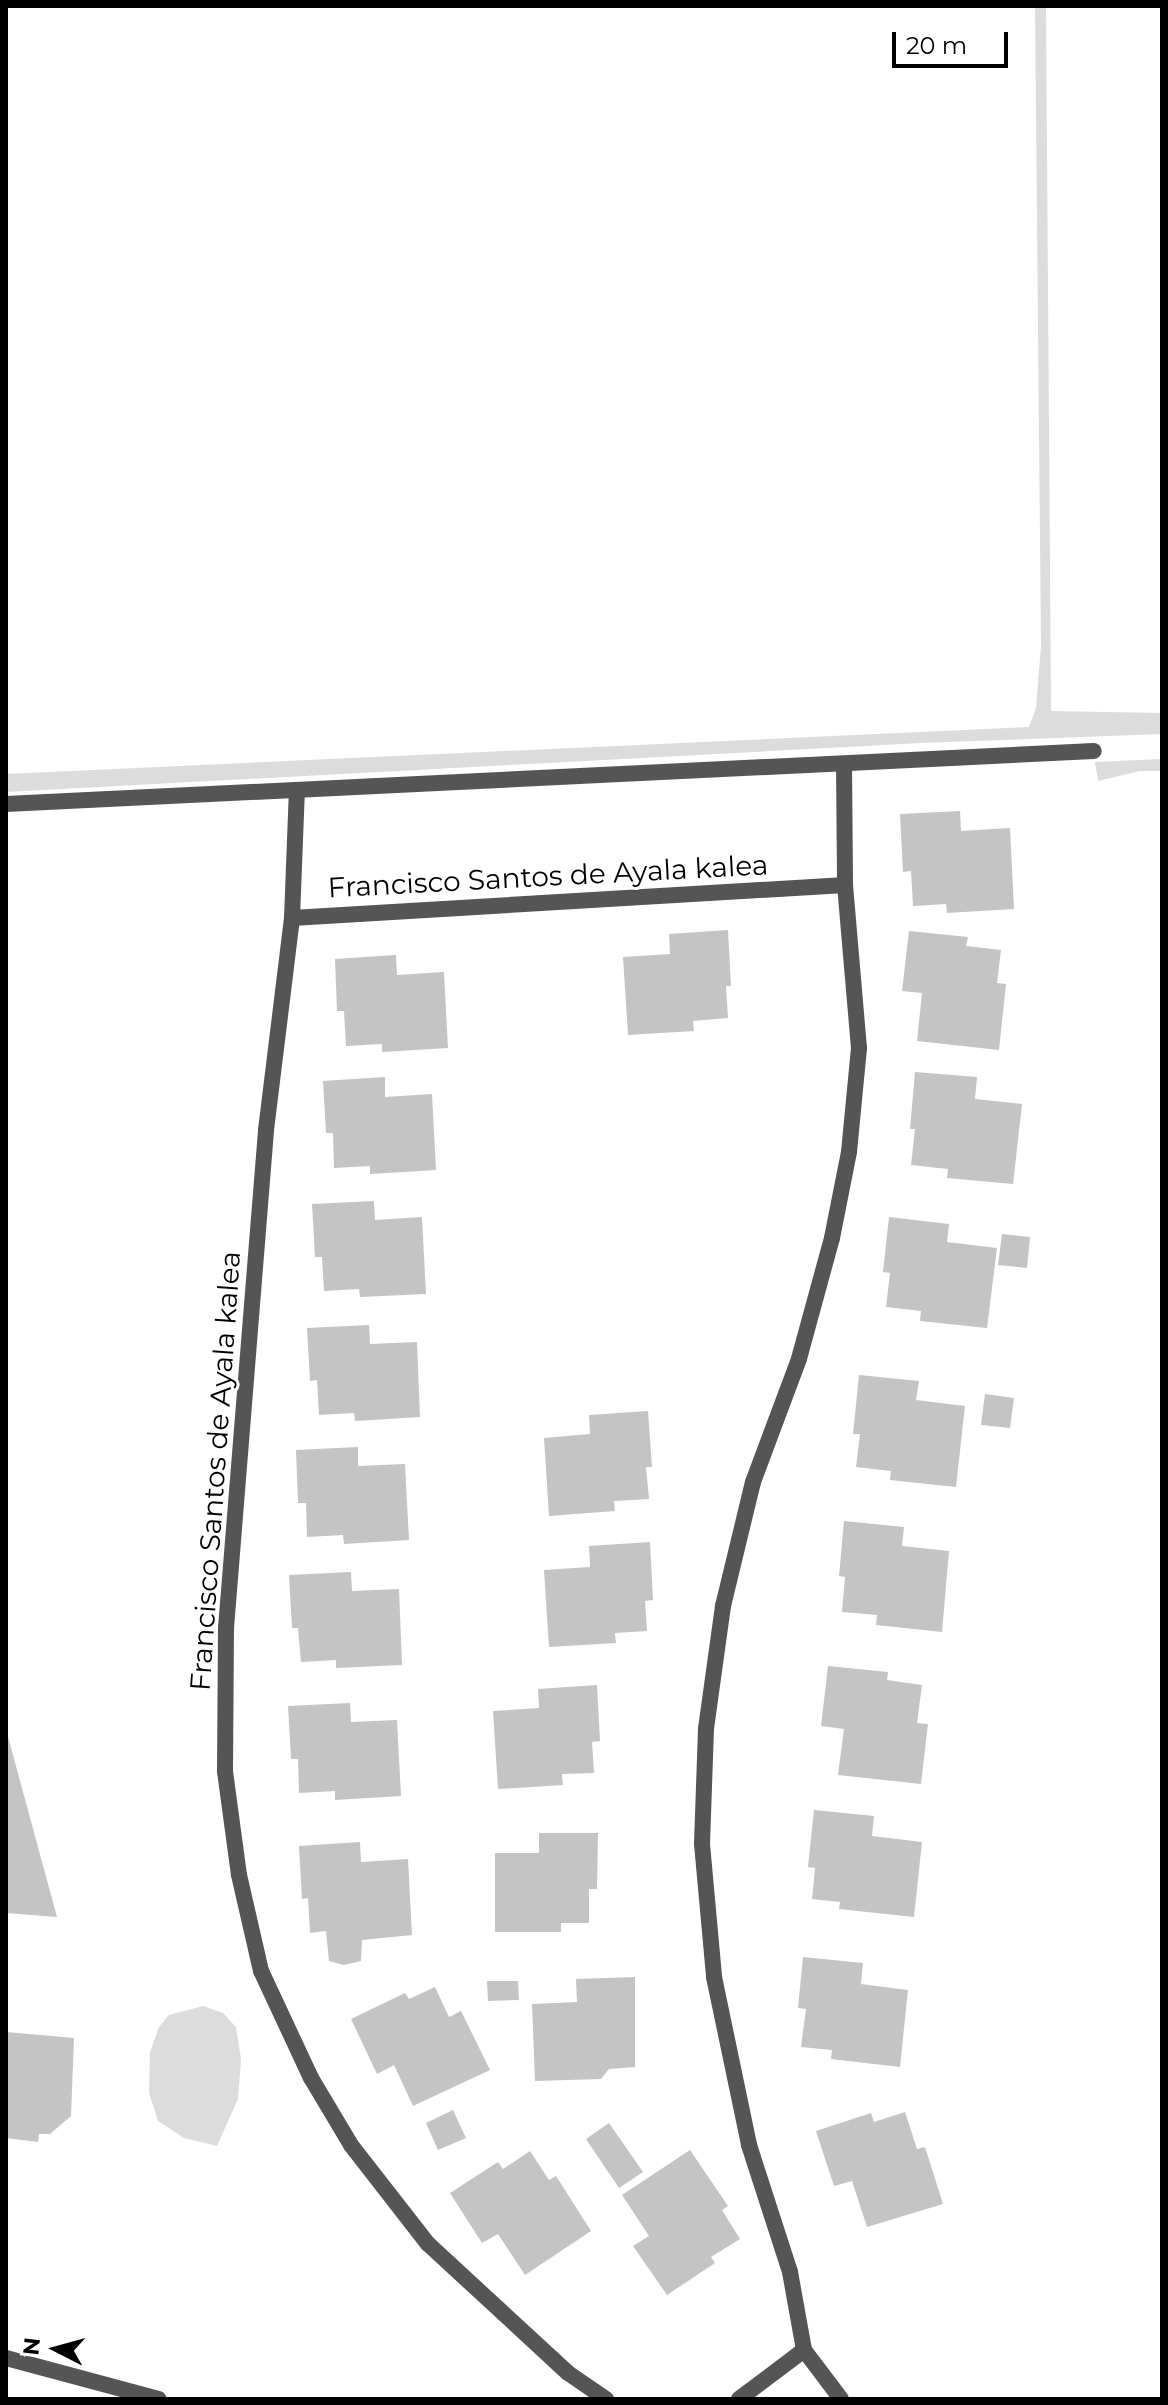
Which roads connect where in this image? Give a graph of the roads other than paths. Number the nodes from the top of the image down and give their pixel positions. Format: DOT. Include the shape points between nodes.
graph roads {
  1 [pos="1094,751"];
  2 [pos="844,764"];
  3 [pos="297,790"];
  4 [pos="6,804"];
  5 [pos="845,885"];
  6 [pos="292,918"];
  7 [pos="804,2350"];
  8 [pos="6,2358"];
  9 [pos="159,2399"];
  10 [pos="606,2399"];
  11 [pos="739,2399"];
  12 [pos="841,2399"];
  1 -- 2 [label="street"];
  2 -- 3 [label="street"];
  2 -- 5 [label="street"];
  3 -- 4 [label="street"];
  3 -- 6 [label="street"];
  5 -- 6 [label="street, Francisco Santos de Ayala kalea"];
  5 -- 7 [label="street" via="859,1048 849,1152 799,1359 753,1482 723,1606 706,1729 702,1844 714,1977 749,2145 790,2272"];
  6 -- 10 [label="street, Francisco Santos de Ayala kalea" via="266,1130 226,1628 225,1771 239,1875 261,1971 311,2078 351,2145 428,2244 568,2373"];
  7 -- 11 [label="street"];
  7 -- 12 [label="street"];
  8 -- 9 [label="street"];
}
